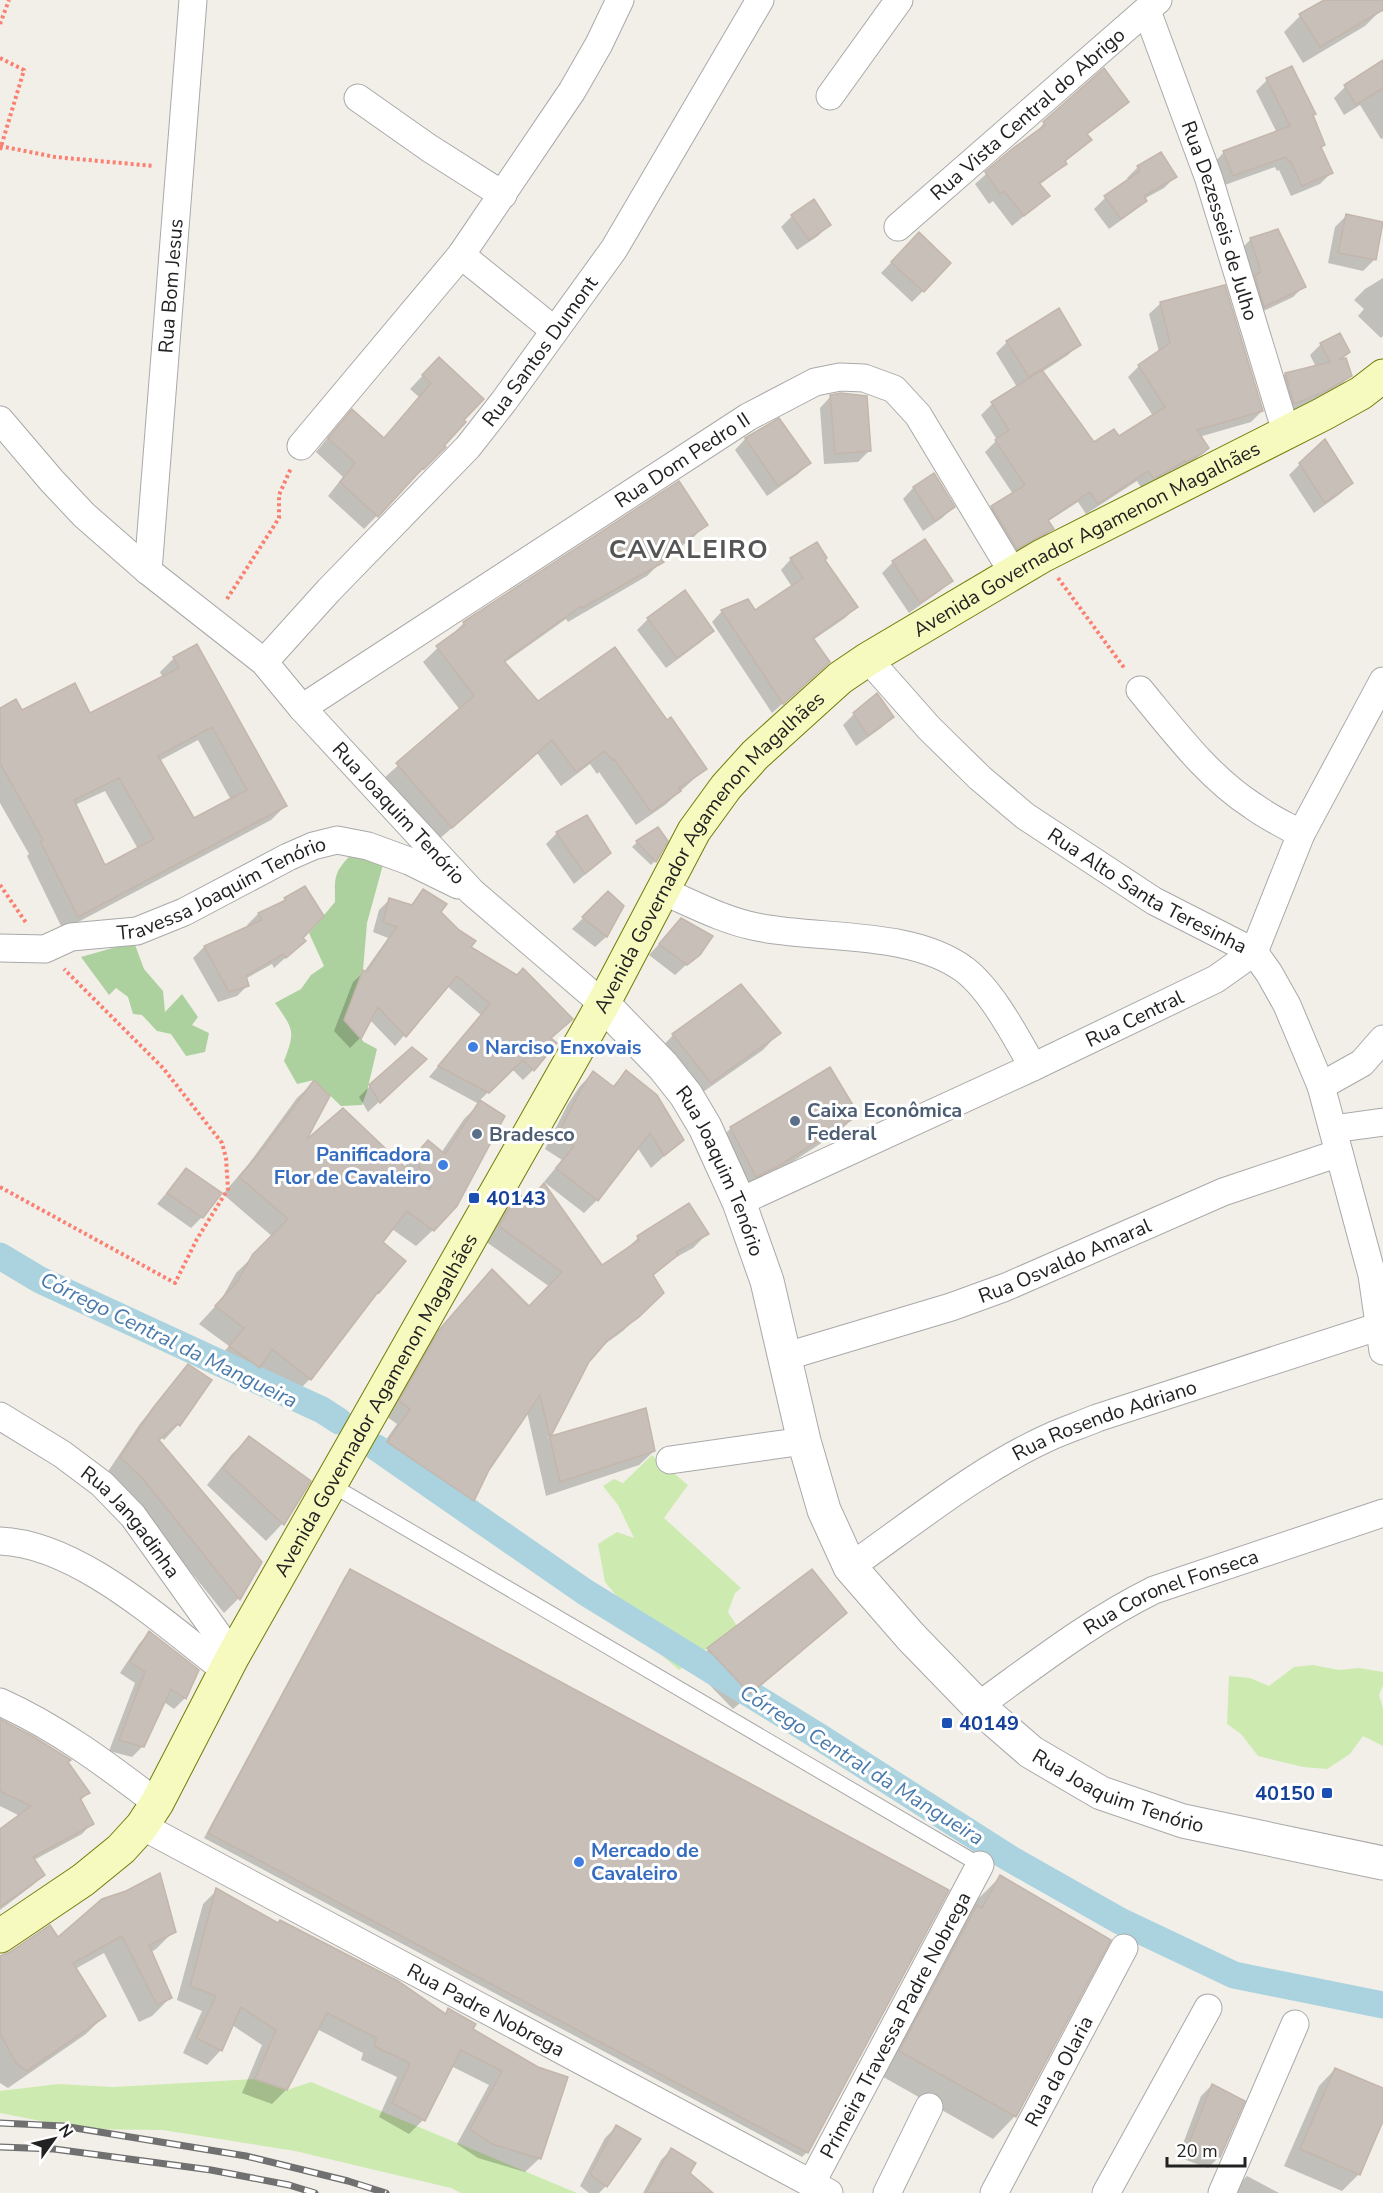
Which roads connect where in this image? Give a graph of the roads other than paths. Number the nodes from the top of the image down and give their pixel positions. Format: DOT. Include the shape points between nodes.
graph roads {
  1 [pos="193,0"];
  2 [pos="621,0"];
  3 [pos="760,0"];
  4 [pos="899,0"];
  5 [pos="1152,5"];
  6 [pos="830,96"];
  7 [pos="358,98"];
  8 [pos="503,195"];
  9 [pos="898,227"];
  10 [pos="461,255"];
  11 [pos="554,330"];
  12 [pos="1383,376"];
  13 [pos="0,420"];
  14 [pos="1286,432"];
  15 [pos="301,446"];
  16 [pos="148,571"];
  17 [pos="1013,573"];
  18 [pos="868,659"];
  19 [pos="264,662"];
  20 [pos="1383,681"];
  21 [pos="1140,690"];
  22 [pos="302,708"];
  23 [pos="1301,834"];
  24 [pos="663,891"];
  25 [pos="472,892"];
  26 [pos="0,948"];
  27 [pos="1254,952"];
  28 [pos="603,1004"];
  29 [pos="1383,1039"];
  30 [pos="1033,1067"];
  31 [pos="1321,1086"];
  32 [pos="1383,1122"];
  33 [pos="1336,1141"];
  34 [pos="739,1202"];
  35 [pos="1382,1334"];
  36 [pos="784,1357"];
  37 [pos="0,1416"];
  38 [pos="804,1442"];
  39 [pos="670,1460"];
  40 [pos="330,1484"];
  41 [pos="1383,1513"];
  42 [pos="0,1541"];
  43 [pos="850,1567"];
  44 [pos="229,1663"];
  45 [pos="0,1702"];
  46 [pos="978,1706"];
  47 [pos="150,1815"];
  48 [pos="1383,1863"];
  49 [pos="980,1865"];
  50 [pos="0,1936"];
  51 [pos="1124,1948"];
  52 [pos="1208,2008"];
  53 [pos="1295,2024"];
  54 [pos="929,2107"];
  55 [pos="820,2188"];
  56 [pos="887,2193"];
  57 [pos="994,2193"];
  58 [pos="1106,2193"];
  59 [pos="1222,2193"];
  1 -- 16 [label="street, Rua Bom Jesus"];
  2 -- 8 [label="street" via="572,91"];
  3 -- 11 [label="street, Rua Santos Dumont" via="614,249"];
  4 -- 6 [label="street"];
  5 -- 9 [label="street, Rua Vista Central do Abrigo"];
  5 -- 14 [label="street, Rua Dezesseis de Julho"];
  7 -- 8 [label="street"];
  8 -- 10 [label="street"];
  10 -- 11 [label="street"];
  10 -- 15 [label="street"];
  11 -- 19 [label="street, Rua Santos Dumont" via="468,447"];
  12 -- 14 [label="main road, Avenida Governador Agamenon Magalhães" via="1362,393"];
  13 -- 16 [label="street, Rua Joaquim Tenório" via="84,515"];
  14 -- 17 [label="main road, Avenida Governador Agamenon Magalhães"];
  16 -- 19 [label="street, Rua Joaquim Tenório"];
  17 -- 18 [label="main road, Avenida Governador Agamenon Magalhães"];
  17 -- 22 [label="street, Rua Dom Pedro II" via="918,415 894,389 864,378 815,382 748,417"];
  18 -- 24 [label="main road, Avenida Governador Agamenon Magalhães" via="840,678 755,755 726,787 694,831"];
  18 -- 27 [label="street, Rua Alto Santa Teresinha" via="929,728 1025,816 1154,901"];
  19 -- 22 [label="street, Rua Joaquim Tenório"];
  20 -- 23 [label="street"];
  21 -- 23 [label="street" via="1224,784 1251,806"];
  22 -- 25 [label="street, Rua Joaquim Tenório"];
  23 -- 27 [label="street"];
  24 -- 28 [label="main road, Avenida Governador Agamenon Magalhães"];
  24 -- 30 [label="street" via="755,927 918,947 945,957 967,972 986,994"];
  25 -- 26 [label="street, Travessa Joaquim Tenório" via="409,861 337,840 296,853 184,912 137,931 71,937 45,949"];
  25 -- 28 [label="street, Rua Joaquim Tenório"];
  27 -- 30 [label="street, Rua Central" via="1216,980"];
  27 -- 31 [label="street, Rua Alto Santa Teresinha" via="1287,1005"];
  28 -- 34 [label="street, Rua Joaquim Tenório" via="686,1095"];
  28 -- 40 [label="main road, Avenida Governador Agamenon Magalhães"];
  29 -- 31 [label="street" via="1362,1063"];
  30 -- 34 [label="street, Rua Central"];
  31 -- 33 [label="street, Rua Alto Santa Teresinha"];
  32 -- 33 [label="street, Rua Osvaldo Amaral"];
  33 -- 35 [label="street, Rua Alto Santa Teresinha" via="1372,1275"];
  33 -- 36 [label="street, Rua Osvaldo Amaral" via="1006,1287"];
  34 -- 36 [label="street, Rua Joaquim Tenório" via="766,1281"];
  35 -- 43 [label="street, Rua Rosendo Adriano" via="1097,1418 1053,1435 957,1491"];
  36 -- 38 [label="street, Rua Joaquim Tenório"];
  37 -- 44 [label="street, Rua Jangadinha" via="102,1484 133,1516"];
  38 -- 39 [label="street"];
  38 -- 43 [label="street, Rua Joaquim Tenório" via="824,1510"];
  40 -- 44 [label="main road, Avenida Governador Agamenon Magalhães"];
  40 -- 49 [label="lane"];
  41 -- 46 [label="street, Rua Coronel Fonseca" via="1154,1590 1124,1604"];
  42 -- 44 [label="street" via="15,1541 53,1552 108,1581"];
  43 -- 46 [label="street, Rua Joaquim Tenório"];
  44 -- 47 [label="main road, Avenida Governador Agamenon Magalhães"];
  45 -- 47 [label="street, Rua Padre Nobrega" via="63,1735"];
  46 -- 48 [label="street, Rua Joaquim Tenório" via="1031,1752 1101,1793 1183,1821"];
  47 -- 50 [label="main road, Avenida Governador Agamenon Magalhães" via="121,1849 83,1880"];
  47 -- 55 [label="street, Rua Padre Nobrega"];
  49 -- 55 [label="street, Primeira Travessa Padre Nobrega"];
  51 -- 57 [label="street, Rua da Olaria"];
  52 -- 58 [label="street"];
  53 -- 59 [label="street"];
  54 -- 56 [label="street"];
}
